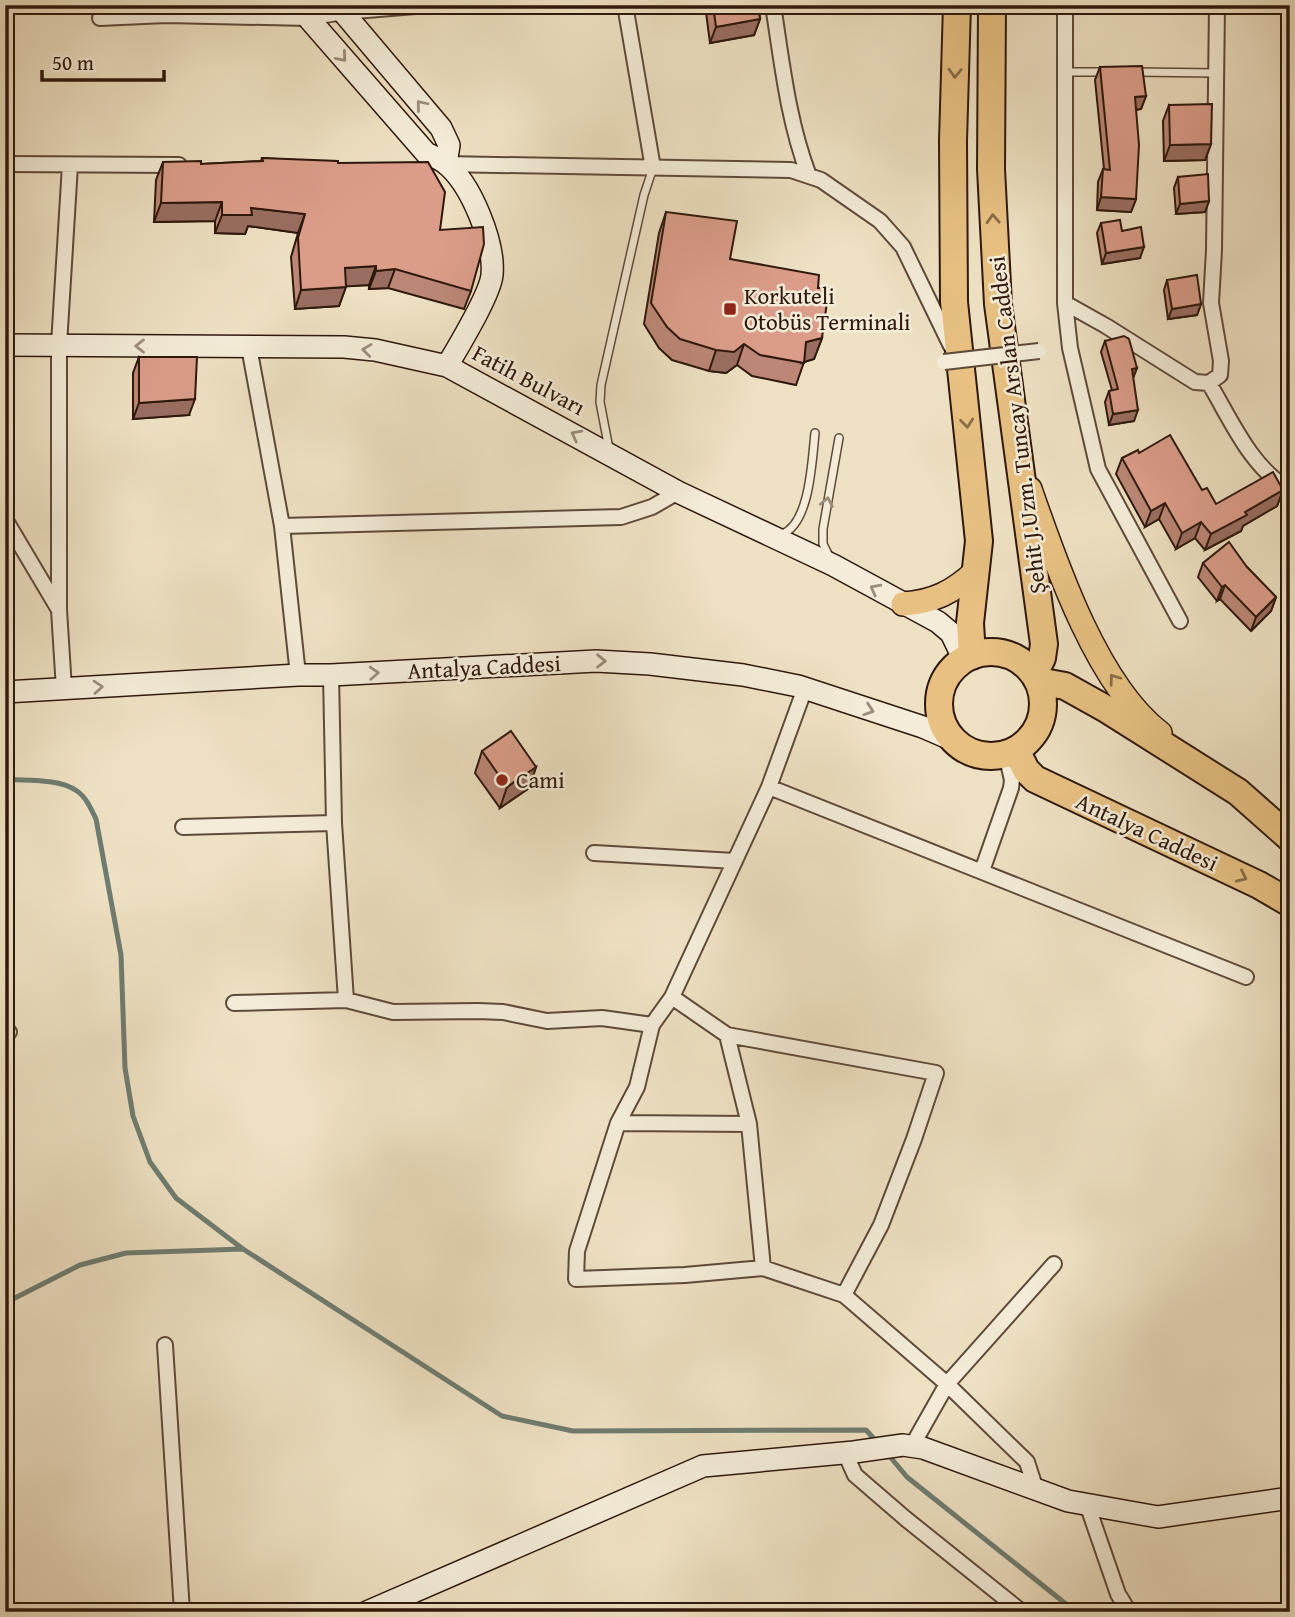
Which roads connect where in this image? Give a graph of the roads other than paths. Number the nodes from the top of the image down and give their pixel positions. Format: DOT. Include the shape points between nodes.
graph roads {
  1 [pos="427,5"];
  2 [pos="625,5"];
  3 [pos="774,5"];
  4 [pos="957,5"];
  5 [pos="992,5"];
  6 [pos="1065,5"];
  7 [pos="1217,5"];
  8 [pos="340,8"];
  9 [pos="302,11"];
  10 [pos="100,18"];
  11 [pos="1065,72"];
  12 [pos="1216,73"];
  13 [pos="5,164"];
  14 [pos="71,164"];
  15 [pos="419,164"];
  16 [pos="446,164"];
  17 [pos="200,165"];
  18 [pos="653,167"];
  19 [pos="809,176"];
  20 [pos="1065,303"];
  21 [pos="5,345"];
  22 [pos="59,345"];
  23 [pos="249,347"];
  24 [pos="1039,351"];
  25 [pos="447,366"];
  26 [pos="953,366"];
  27 [pos="1209,383"];
  28 [pos="815,433"];
  29 [pos="839,438"];
  30 [pos="609,453"];
  31 [pos="1018,453"];
  32 [pos="1290,490"];
  33 [pos="678,492"];
  34 [pos="5,519"];
  35 [pos="282,526"];
  36 [pos="771,537"];
  37 [pos="833,565"];
  38 [pos="976,571"];
  39 [pos="903,604"];
  40 [pos="59,610"];
  41 [pos="1180,621"];
  42 [pos="968,658"];
  43 [pos="298,675"];
  44 [pos="331,675"];
  45 [pos="1036,677"];
  46 [pos="804,688"];
  47 [pos="64,689"];
  48 [pos="5,692"];
  49 [pos="953,740"];
  50 [pos="1011,752"];
  51 [pos="769,787"];
  52 [pos="1235,790"];
  53 [pos="334,823"];
  54 [pos="183,827"];
  55 [pos="1290,838"];
  56 [pos="594,853"];
  57 [pos="735,861"];
  58 [pos="982,872"];
  59 [pos="1290,902"];
  60 [pos="1246,976"];
  61 [pos="672,997"];
  62 [pos="346,1000"];
  63 [pos="234,1003"];
  64 [pos="652,1025"];
  65 [pos="727,1035"];
  66 [pos="618,1123"];
  67 [pos="749,1124"];
  68 [pos="1054,1264"];
  69 [pos="763,1268"];
  70 [pos="844,1295"];
  71 [pos="165,1345"];
  72 [pos="947,1384"];
  73 [pos="907,1446"];
  74 [pos="850,1453"];
  75 [pos="1036,1490"];
  76 [pos="1290,1498"];
  77 [pos="1087,1504"];
  78 [pos="182,1612"];
  79 [pos="367,1612"];
  80 [pos="1022,1612"];
  81 [pos="1129,1612"];
  1 -- 8 [label="street"];
  2 -- 18 [label="street"];
  3 -- 19 [label="street" via="791,114"];
  4 -- 26 [label="highway, Şehit J.Uzm. Tuncay Arslan Caddesi, one-way"];
  31 -- 5 [label="highway, Şehit J.Uzm. Tuncay Arslan Caddesi, one-way" via="998,304 991,169"];
  6 -- 11 [label="street"];
  7 -- 12 [label="street"];
  8 -- 9 [label="street"];
  16 -- 8 [label="main road, one-way" via="449,145 441,128"];
  9 -- 10 [label="street"];
  9 -- 16 [label="main road, one-way" via="426,153"];
  11 -- 12 [label="lane"];
  11 -- 20 [label="street"];
  12 -- 27 [label="street" via="1211,303 1221,361 1220,375"];
  13 -- 14 [label="street"];
  14 -- 17 [label="street"];
  14 -- 22 [label="street"];
  15 -- 16 [label="street"];
  16 -- 18 [label="street"];
  16 -- 25 [label="main road" via="464,186 489,240 492,277"];
  18 -- 19 [label="street" via="791,170"];
  18 -- 30 [label="lane" via="601,385"];
  19 -- 26 [label="street" via="880,221 903,247"];
  20 -- 27 [label="street" via="1195,382"];
  20 -- 41 [label="street" via="1070,348 1098,469"];
  21 -- 22 [label="main road, Fatih Bulvarı"];
  23 -- 22 [label="main road, Fatih Bulvarı, one-way"];
  22 -- 40 [label="street"];
  25 -- 23 [label="main road, Fatih Bulvarı, one-way" via="344,347"];
  23 -- 35 [label="street"];
  24 -- 26 [label="street, bridge"];
  30 -- 25 [label="main road, Fatih Bulvarı, one-way"];
  26 -- 38 [label="highway, Şehit J.Uzm. Tuncay Arslan Caddesi, one-way" via="979,541"];
  27 -- 32 [label="street" via="1251,453 1277,483"];
  28 -- 36 [label="lane" via="803,512 786,533"];
  37 -- 29 [label="lane, one-way" via="823,529"];
  30 -- 33 [label="main road, Fatih Bulvarı"];
  31 -- 45 [label="highway, Şehit J.Uzm. Tuncay Arslan Caddesi" via="1044,644"];
  52 -- 31 [label="main road, one-way" via="1144,721 1096,653"];
  33 -- 35 [label="street" via="621,517"];
  33 -- 36 [label="main road, Fatih Bulvarı"];
  34 -- 40 [label="street"];
  35 -- 43 [label="street"];
  36 -- 37 [label="main road, Fatih Bulvarı"];
  39 -- 37 [label="main road, Fatih Bulvarı, one-way"];
  38 -- 39 [label="main road" via="944,596"];
  38 -- 42 [label="highway, Şehit J.Uzm. Tuncay Arslan Caddesi"];
  39 -- 42 [label="main road, Fatih Bulvarı" via="938,622"];
  40 -- 47 [label="street"];
  42 -- 45 [label="highway" via="989,652 1006,654"];
  42 -- 49 [label="highway" via="947,677 939,701 941,718"];
  43 -- 44 [label="main road, Antalya Caddesi"];
  47 -- 43 [label="main road, Antalya Caddesi, one-way"];
  44 -- 46 [label="main road, Antalya Caddesi, one-way" via="596,661 743,675"];
  44 -- 53 [label="street"];
  45 -- 50 [label="highway" via="1043,698 1042,716 1030,739"];
  45 -- 52 [label="highway" via="1065,686"];
  46 -- 49 [label="main road, Antalya Caddesi, one-way"];
  46 -- 51 [label="street"];
  47 -- 48 [label="main road, Antalya Caddesi"];
  49 -- 50 [label="highway" via="974,753"];
  50 -- 58 [label="street" via="1011,788"];
  50 -- 59 [label="highway, Antalya Caddesi, one-way" via="1035,779"];
  51 -- 57 [label="street"];
  51 -- 58 [label="street"];
  52 -- 55 [label="highway"];
  53 -- 54 [label="street"];
  53 -- 62 [label="street"];
  56 -- 57 [label="street"];
  57 -- 61 [label="street"];
  58 -- 60 [label="street"];
  61 -- 64 [label="street"];
  61 -- 65 [label="street"];
  62 -- 63 [label="street"];
  62 -- 64 [label="street" via="393,1012 491,1012 547,1021 602,1018"];
  64 -- 66 [label="street" via="636,1087"];
  65 -- 67 [label="street"];
  65 -- 70 [label="street" via="936,1073 881,1225"];
  66 -- 67 [label="street"];
  66 -- 69 [label="street" via="577,1251 576,1279"];
  67 -- 69 [label="street"];
  68 -- 72 [label="street"];
  69 -- 70 [label="street"];
  70 -- 72 [label="street"];
  71 -- 78 [label="street"];
  72 -- 73 [label="street"];
  72 -- 75 [label="street" via="1027,1462"];
  73 -- 74 [label="main road"];
  73 -- 75 [label="main road"];
  74 -- 79 [label="main road" via="703,1466"];
  74 -- 80 [label="street" via="855,1475"];
  75 -- 77 [label="main road"];
  76 -- 77 [label="main road" via="1158,1517"];
  77 -- 81 [label="street" via="1118,1594"];
}
